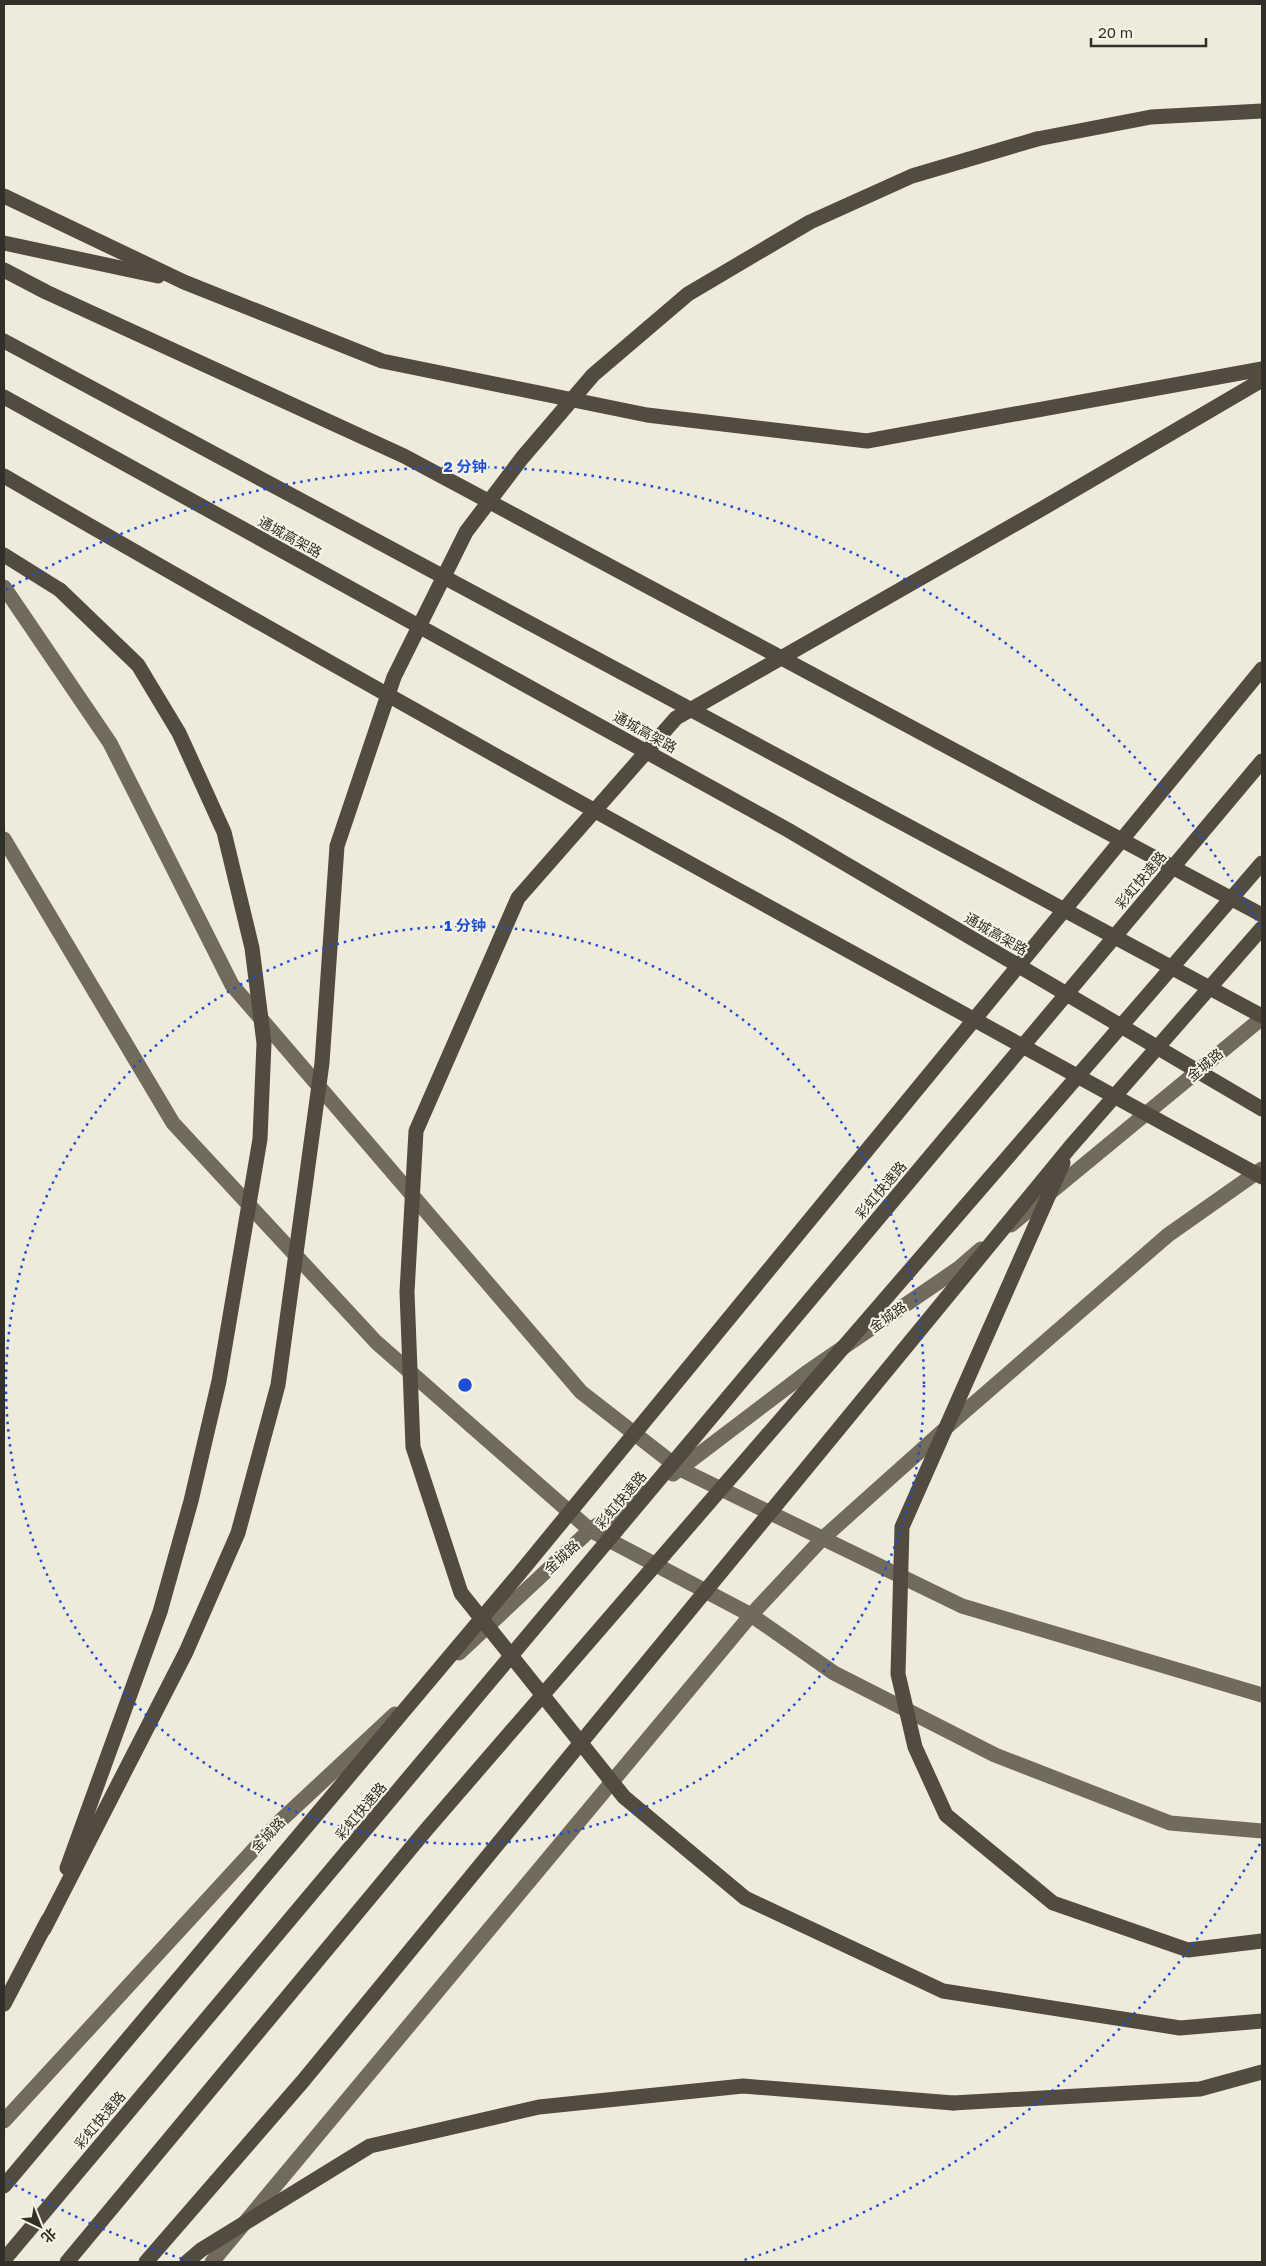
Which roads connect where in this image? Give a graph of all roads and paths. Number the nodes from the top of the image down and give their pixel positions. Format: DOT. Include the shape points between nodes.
graph roads {
  1 [pos="1262,111"];
  2 [pos="4,196"];
  3 [pos="4,243"];
  4 [pos="4,270"];
  5 [pos="184,282"];
  6 [pos="4,341"];
  7 [pos="1262,369"];
  8 [pos="1262,380"];
  9 [pos="4,397"];
  10 [pos="4,476"];
  11 [pos="4,555"];
  12 [pos="4,587"];
  13 [pos="1262,669"];
  14 [pos="1262,761"];
  15 [pos="4,839"];
  16 [pos="1262,863"];
  17 [pos="1262,915"];
  18 [pos="1262,928"];
  19 [pos="1262,1017"];
  20 [pos="1262,1109"];
  21 [pos="1071,1146"];
  22 [pos="1262,1169"];
  23 [pos="1262,1177"];
  24 [pos="680,1469"];
  25 [pos="590,1530"];
  26 [pos="822,1538"];
  27 [pos="751,1615"];
  28 [pos="1262,1695"];
  29 [pos="1262,1830"];
  30 [pos="44,1929"];
  31 [pos="1262,1941"];
  32 [pos="4,2004"];
  33 [pos="1262,2021"];
  34 [pos="1262,2072"];
  35 [pos="4,2121"];
  36 [pos="4,2186"];
  37 [pos="4,2260"];
  38 [pos="67,2262"];
  39 [pos="146,2262"];
  40 [pos="187,2262"];
  41 [pos="212,2262"];
  1 -- 30 [label="highway, bridge" via="1151,117 1037,139 912,176 810,222 688,294 593,375 522,458 466,532 394,677 337,846 322,1063 278,1385 238,1533 186,1652"];
  2 -- 5 [label="highway"];
  3 -- 5 [label="highway"];
  4 -- 17 [label="highway, bridge" via="404,456"];
  5 -- 7 [label="highway" via="382,361 647,415 867,441"];
  6 -- 19 [label="highway, bridge"];
  8 -- 33 [label="highway, bridge" via="676,718 518,898 416,1131 407,1292 412,1447 462,1593 624,1797 745,1898 943,1991 1180,2028"];
  9 -- 20 [label="highway, 通城高架路, bridge" via="788,830"];
  10 -- 23 [label="highway, bridge" via="210,596 716,879"];
  11 -- 30 [label="highway, bridge" via="60,590 138,665 179,733 224,832 252,948 264,1043 260,1139 219,1381 191,1501 160,1612"];
  12 -- 24 [label="main road" via="110,743 232,985 581,1392"];
  13 -- 36 [label="highway, bridge" via="519,1574"];
  14 -- 37 [label="highway, 彩虹快速路, bridge"];
  15 -- 25 [label="main road" via="173,1123 376,1342"];
  16 -- 38 [label="highway, bridge" via="426,1830"];
  18 -- 21 [label="highway, bridge"];
  19 -- 24 [label="main road, 金城路" via="959,1268 806,1373"];
  21 -- 31 [label="highway, bridge" via="902,1527 898,1674 915,1747 946,1815 1053,1903 1188,1950"];
  21 -- 39 [label="highway, bridge" via="303,2081"];
  22 -- 26 [label="main road" via="1168,1235"];
  24 -- 25 [label="main road, 金城路"];
  24 -- 26 [label="main road"];
  25 -- 27 [label="main road"];
  25 -- 35 [label="main road, 金城路" via="279,1822"];
  26 -- 27 [label="main road"];
  26 -- 28 [label="main road" via="962,1606"];
  27 -- 29 [label="main road" via="834,1673 995,1755 1170,1823"];
  27 -- 41 [label="main road"];
  30 -- 32 [label="highway, bridge"];
  34 -- 40 [label="highway, bridge" via="1200,2089 954,2103 743,2086 539,2107 370,2146 201,2250"];
}
